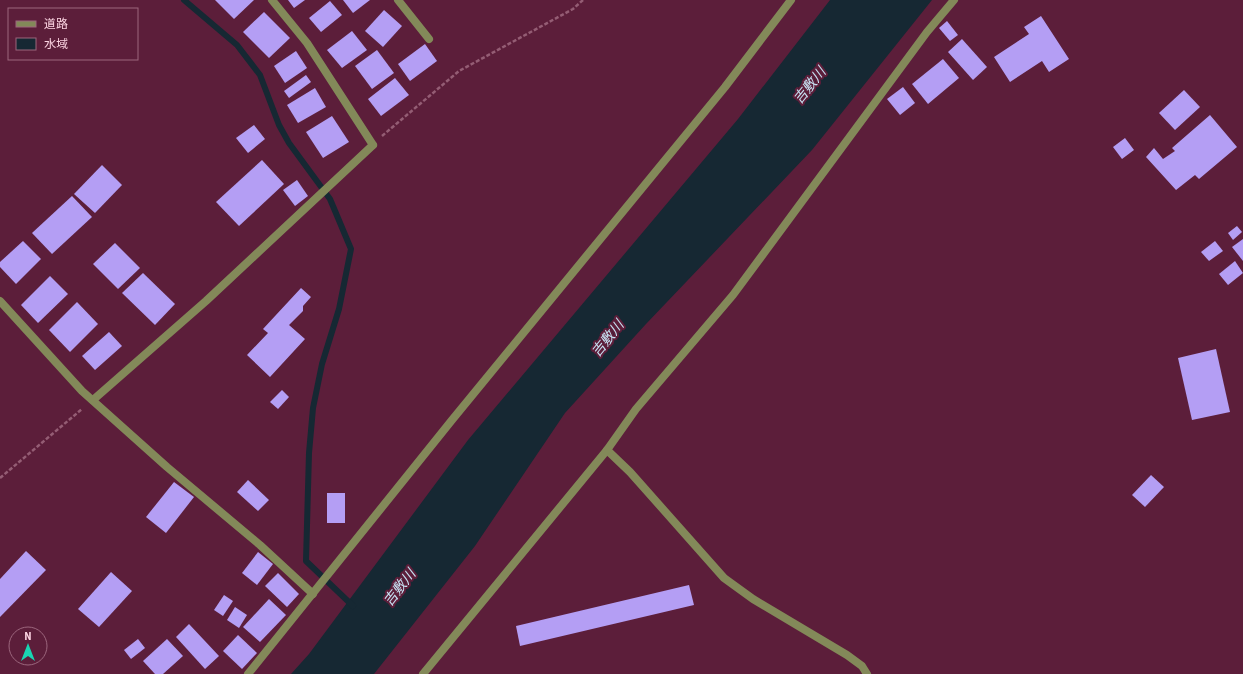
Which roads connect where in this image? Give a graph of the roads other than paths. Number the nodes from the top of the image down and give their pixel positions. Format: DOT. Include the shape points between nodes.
graph roads {
  1 [pos="272,0"];
  2 [pos="398,0"];
  3 [pos="791,0"];
  4 [pos="954,0"];
  5 [pos="429,39"];
  6 [pos="0,301"];
  7 [pos="93,400"];
  8 [pos="607,450"];
  9 [pos="315,591"];
  10 [pos="248,674"];
  11 [pos="423,674"];
  12 [pos="867,674"];
  1 -- 7 [label="street" via="307,43 373,145 206,300"];
  2 -- 5 [label="street"];
  3 -- 9 [label="street" via="724,87"];
  4 -- 8 [label="street" via="927,32 732,295 636,409"];
  6 -- 7 [label="street"];
  7 -- 9 [label="street"];
  8 -- 11 [label="street"];
  8 -- 12 [label="street" via="630,472 724,578 753,599 848,654"];
  9 -- 10 [label="street"];
}
